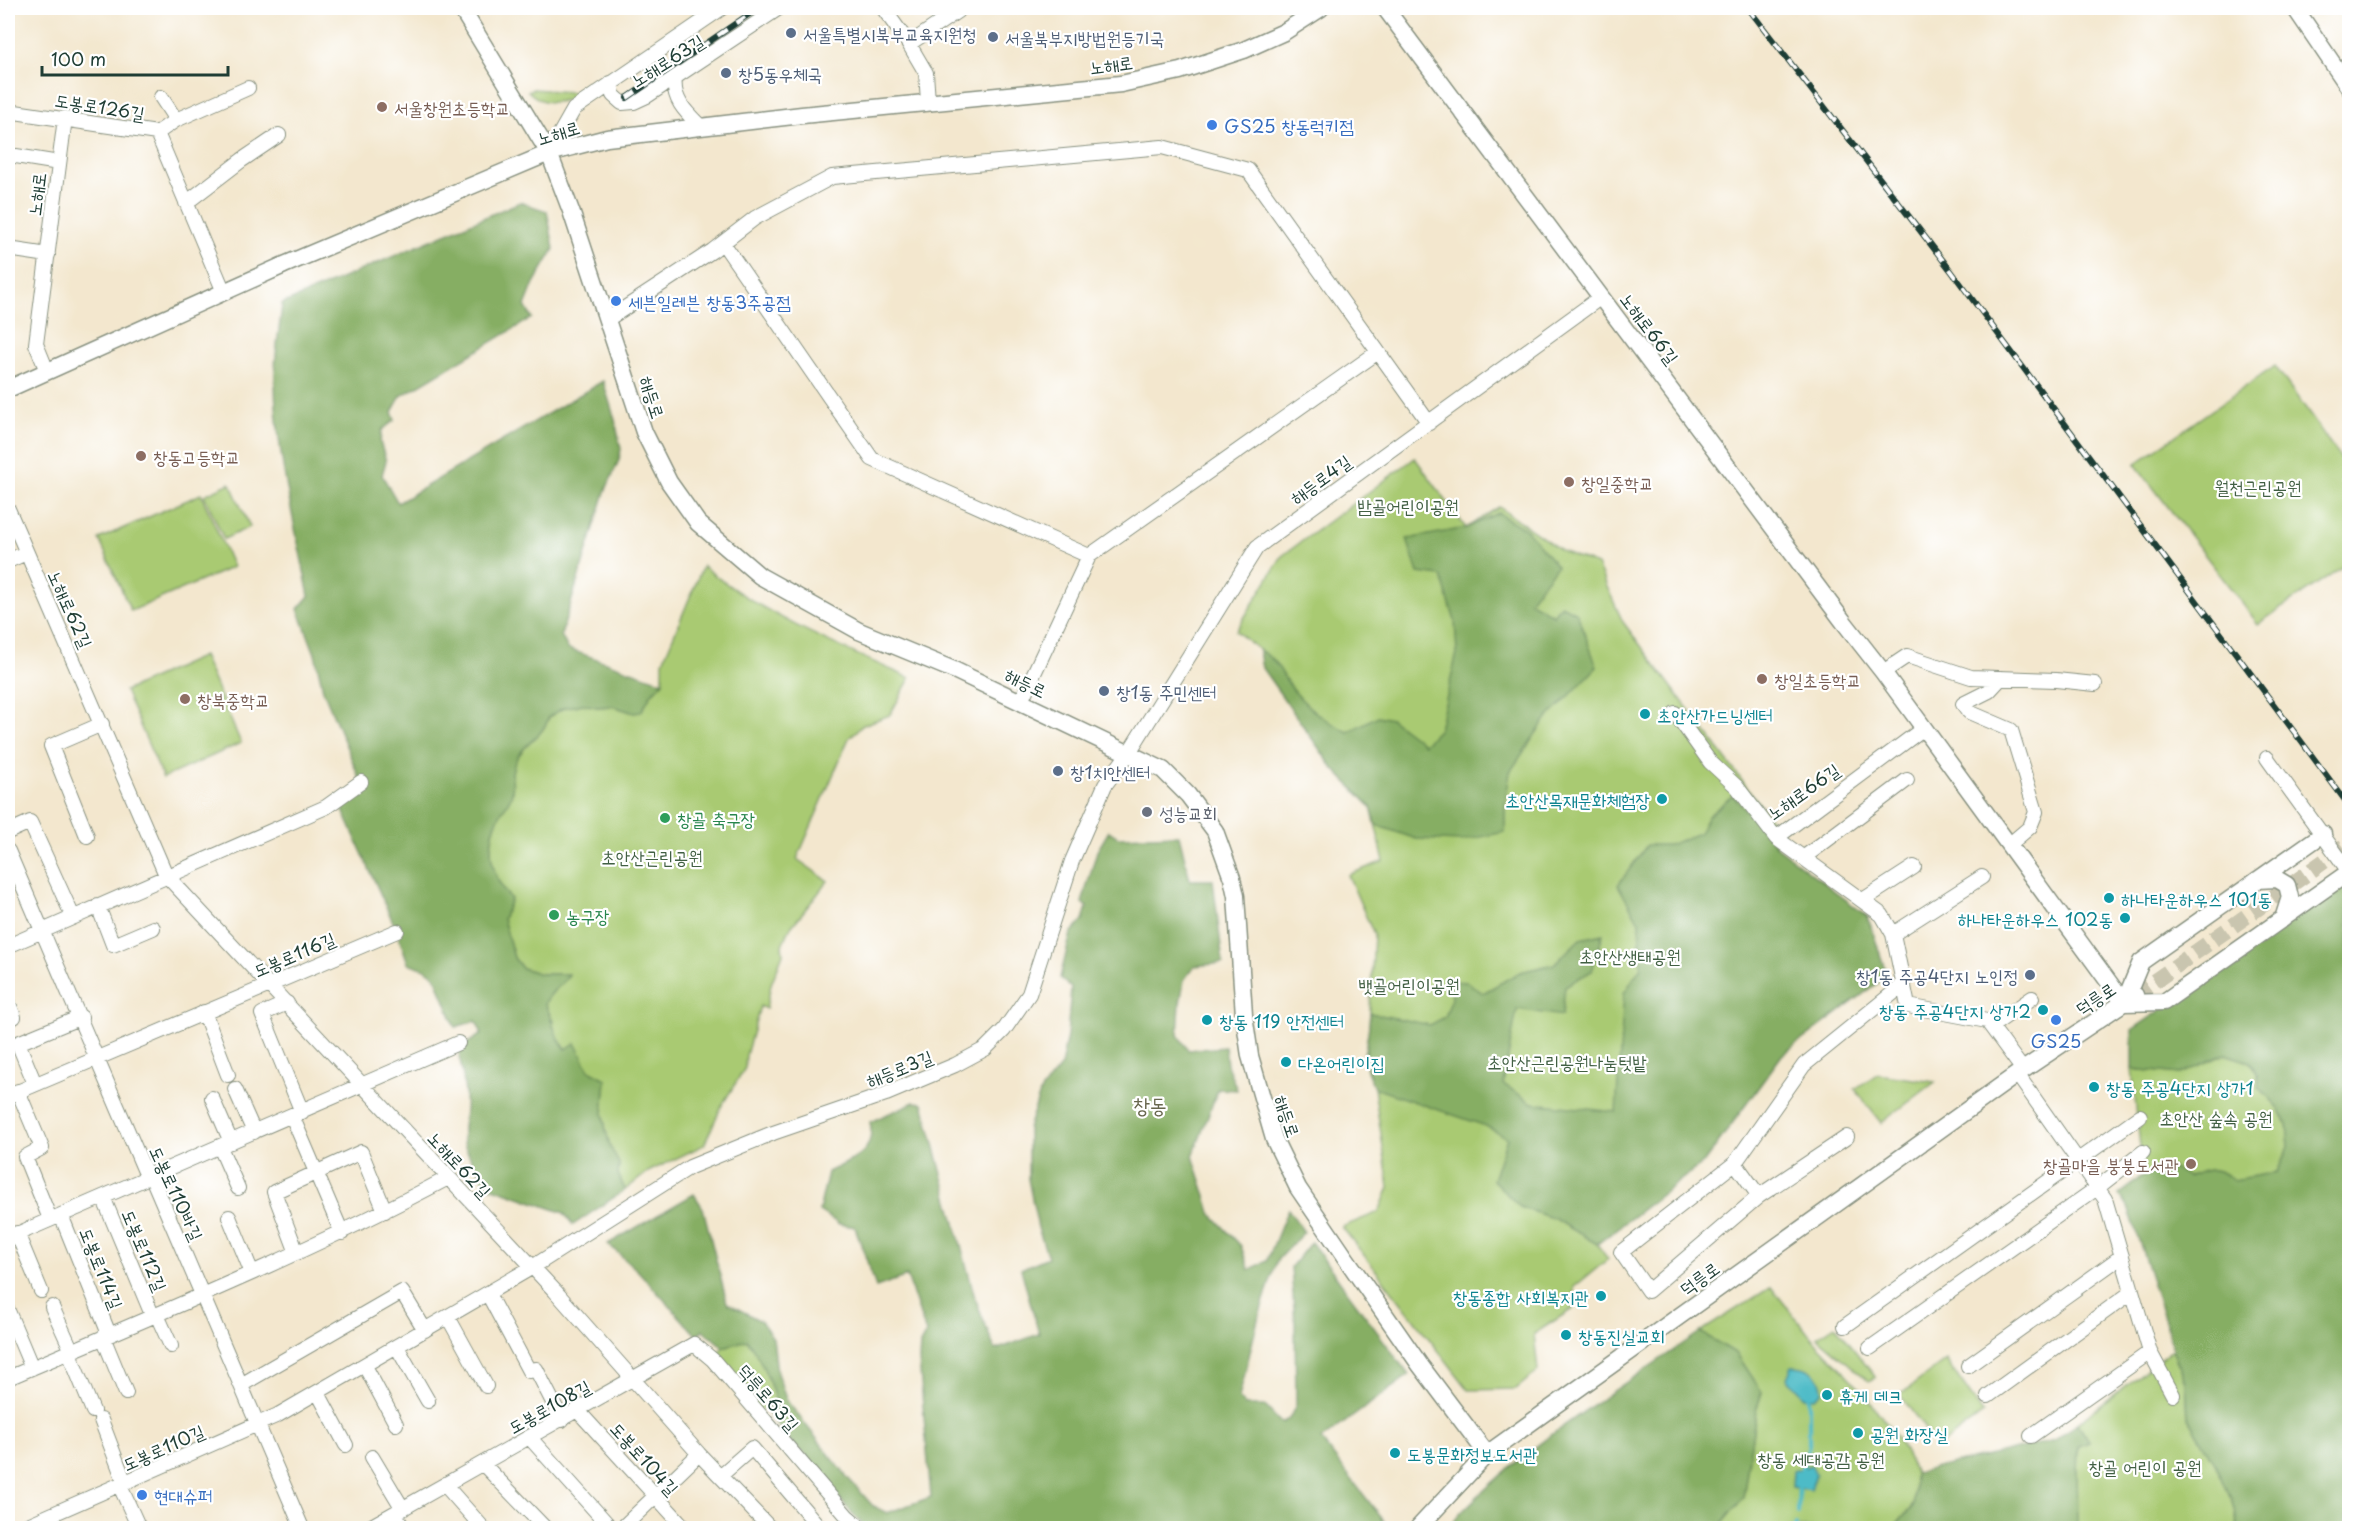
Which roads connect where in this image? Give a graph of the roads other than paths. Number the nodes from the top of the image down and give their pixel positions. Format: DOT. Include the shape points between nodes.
graph roads {
  1 [pos="461,8"];
  2 [pos="722,8"];
  3 [pos="779,8"];
  4 [pos="883,8"];
  5 [pos="962,8"];
  6 [pos="1321,8"];
  7 [pos="1385,8"];
  8 [pos="2295,8"];
  9 [pos="909,44"];
  10 [pos="675,79"];
  11 [pos="611,83"];
  12 [pos="248,88"];
  13 [pos="2349,89"];
  14 [pos="161,97"];
  15 [pos="928,101"];
  16 [pos="8,111"];
  17 [pos="65,118"];
  18 [pos="176,120"];
  19 [pos="702,127"];
  20 [pos="157,133"];
  21 [pos="279,135"];
  22 [pos="549,153"];
  23 [pos="16,156"];
  24 [pos="59,163"];
  25 [pos="186,203"];
  26 [pos="723,243"];
  27 [pos="8,249"];
  28 [pos="48,255"];
  29 [pos="224,292"];
  30 [pos="1601,297"];
  31 [pos="608,319"];
  32 [pos="1378,352"];
  33 [pos="47,371"];
  34 [pos="8,389"];
  35 [pos="1429,423"];
  36 [pos="8,509"];
  37 [pos="26,553"];
  38 [pos="1089,556"];
  39 [pos="8,561"];
  40 [pos="1883,672"];
  41 [pos="2001,678"];
  42 [pos="2095,684"];
  43 [pos="1022,701"];
  44 [pos="1675,713"];
  45 [pos="102,724"];
  46 [pos="1924,728"];
  47 [pos="1128,754"];
  48 [pos="2267,758"];
  49 [pos="1907,780"];
  50 [pos="361,782"];
  51 [pos="8,832"];
  52 [pos="2323,834"];
  53 [pos="87,836"];
  54 [pos="1776,838"];
  55 [pos="2010,844"];
  56 [pos="8,851"];
  57 [pos="1803,858"];
  58 [pos="1914,867"];
  59 [pos="2349,873"];
  60 [pos="166,875"];
  61 [pos="1982,877"];
  62 [pos="2257,880"];
  63 [pos="1863,900"];
  64 [pos="98,906"];
  65 [pos="73,918"];
  66 [pos="2283,919"];
  67 [pos="153,928"];
  68 [pos="43,930"];
  69 [pos="397,931"];
  70 [pos="1893,934"];
  71 [pos="8,946"];
  72 [pos="269,984"];
  73 [pos="1903,985"];
  74 [pos="2032,998"];
  75 [pos="2130,999"];
  76 [pos="8,1001"];
  77 [pos="287,1003"];
  78 [pos="204,1012"];
  79 [pos="14,1017"];
  80 [pos="81,1017"];
  81 [pos="1992,1026"];
  82 [pos="458,1043"];
  83 [pos="98,1058"];
  84 [pos="2020,1072"];
  85 [pos="228,1075"];
  86 [pos="35,1084"];
  87 [pos="363,1084"];
  88 [pos="235,1089"];
  89 [pos="13,1093"];
  90 [pos="212,1098"];
  91 [pos="297,1114"];
  92 [pos="2140,1116"];
  93 [pos="254,1132"];
  94 [pos="1847,1137"];
  95 [pos="225,1144"];
  96 [pos="2144,1152"];
  97 [pos="2078,1160"];
  98 [pos="1735,1163"];
  99 [pos="316,1173"];
  100 [pos="150,1177"];
  101 [pos="448,1178"];
  102 [pos="238,1188"];
  103 [pos="2097,1188"];
  104 [pos="1759,1196"];
  105 [pos="103,1197"];
  106 [pos="385,1211"];
  107 [pos="56,1217"];
  108 [pos="228,1217"];
  109 [pos="342,1233"];
  110 [pos="12,1235"];
  111 [pos="297,1253"];
  112 [pos="2122,1256"];
  113 [pos="531,1268"];
  114 [pos="252,1273"];
  115 [pos="41,1292"];
  116 [pos="2132,1292"];
  117 [pos="488,1294"];
  118 [pos="202,1296"];
  119 [pos="52,1307"];
  120 [pos="8,1311"];
  121 [pos="155,1316"];
  122 [pos="448,1317"];
  123 [pos="1845,1326"];
  124 [pos="425,1330"];
  125 [pos="106,1336"];
  126 [pos="171,1346"];
  127 [pos="397,1347"];
  128 [pos="1870,1348"];
  129 [pos="70,1352"];
  130 [pos="2150,1352"];
  131 [pos="365,1366"];
  132 [pos="1968,1366"];
  133 [pos="32,1368"];
  134 [pos="8,1378"];
  135 [pos="633,1380"];
  136 [pos="241,1385"];
  137 [pos="486,1386"];
  138 [pos="126,1393"];
  139 [pos="318,1393"];
  140 [pos="2173,1395"];
  141 [pos="1988,1396"];
  142 [pos="428,1401"];
  143 [pos="578,1411"];
  144 [pos="562,1420"];
  145 [pos="396,1424"];
  146 [pos="258,1425"];
  147 [pos="2031,1436"];
  148 [pos="530,1438"];
  149 [pos="346,1445"];
  150 [pos="699,1454"];
  151 [pos="1487,1454"];
  152 [pos="372,1457"];
  153 [pos="483,1464"];
  154 [pos="720,1476"];
  155 [pos="123,1485"];
  156 [pos="445,1485"];
  157 [pos="655,1496"];
  158 [pos="399,1511"];
  159 [pos="21,1528"];
  160 [pos="139,1528"];
  161 [pos="302,1528"];
  162 [pos="368,1528"];
  163 [pos="403,1528"];
  164 [pos="483,1528"];
  165 [pos="545,1528"];
  166 [pos="611,1528"];
  167 [pos="622,1528"];
  168 [pos="685,1528"];
  169 [pos="770,1528"];
  170 [pos="820,1528"];
  171 [pos="861,1528"];
  172 [pos="1418,1528"];
  1 -- 22 [label="main road, 해등로"];
  2 -- 11 [label="street, 노해로63길"];
  3 -- 10 [label="street, 노해로63길"];
  4 -- 9 [label="street"];
  5 -- 9 [label="street"];
  6 -- 15 [label="main road, 노해로" via="1284,32 1244,50 1175,73 1121,84"];
  7 -- 30 [label="main road, 노해로66길"];
  8 -- 13 [label="main road"];
  9 -- 15 [label="street" via="926,73"];
  10 -- 11 [label="street, 노해로63길" via="626,103 613,96"];
  10 -- 19 [label="street" via="680,105"];
  11 -- 22 [label="street, 노해로63길" via="574,109"];
  12 -- 18 [label="street, 도봉로126길"];
  14 -- 18 [label="street"];
  15 -- 19 [label="main road, 노해로"];
  16 -- 17 [label="street, 도봉로126길"];
  17 -- 20 [label="street, 도봉로126길"];
  17 -- 24 [label="street, 노해로"];
  18 -- 20 [label="street, 도봉로126길"];
  19 -- 22 [label="main road, 노해로" via="607,138"];
  20 -- 25 [label="street"];
  21 -- 25 [label="street"];
  22 -- 29 [label="main road, 노해로"];
  22 -- 31 [label="main road, 해등로"];
  23 -- 24 [label="street, 노해로"];
  24 -- 28 [label="street, 노해로"];
  25 -- 29 [label="street"];
  26 -- 31 [label="street"];
  26 -- 32 [label="street" via="755,218 832,177 1162,147 1248,170"];
  26 -- 38 [label="street" via="872,459"];
  27 -- 28 [label="street"];
  28 -- 33 [label="street, 노해로" via="36,344"];
  29 -- 33 [label="main road, 노해로"];
  30 -- 35 [label="street, 해등로4길"];
  30 -- 40 [label="main road, 노해로66길"];
  31 -- 43 [label="main road, 해등로" via="644,432 669,482 698,523 760,576 859,631"];
  32 -- 35 [label="street"];
  32 -- 38 [label="street"];
  33 -- 34 [label="main road, 노해로"];
  35 -- 47 [label="street, 해등로4길" via="1257,547"];
  36 -- 37 [label="street, 노해로62길"];
  37 -- 39 [label="street"];
  37 -- 45 [label="street, 노해로62길"];
  38 -- 43 [label="street"];
  40 -- 41 [label="street" via="1907,656 1971,677"];
  40 -- 46 [label="main road, 노해로66길"];
  41 -- 42 [label="street"];
  41 -- 55 [label="street" via="1989,691 1963,704 1969,712 2011,730 2036,812 2030,827"];
  43 -- 47 [label="main road, 해등로"];
  44 -- 54 [label="street, 노해로66길" via="1710,762 1737,787"];
  45 -- 53 [label="street" via="51,746"];
  45 -- 60 [label="street, 노해로62길"];
  46 -- 54 [label="street, 노해로66길"];
  46 -- 55 [label="main road, 노해로66길"];
  47 -- 113 [label="street, 해등로3길" via="1105,785 1071,861 1029,994 993,1042 955,1065 886,1094 772,1133 690,1167"];
  47 -- 151 [label="main road, 해등로" via="1163,770 1215,831 1236,896 1250,1056 1274,1139 1298,1188 1420,1365"];
  48 -- 52 [label="street"];
  49 -- 57 [label="street"];
  50 -- 60 [label="street" via="326,807"];
  51 -- 65 [label="street" via="30,822"];
  52 -- 59 [label="street"];
  52 -- 62 [label="main road"];
  54 -- 57 [label="street"];
  55 -- 75 [label="main road, 노해로66길"];
  56 -- 68 [label="street, 도봉로110바길"];
  57 -- 63 [label="street"];
  58 -- 63 [label="street"];
  59 -- 66 [label="main road"];
  60 -- 64 [label="street"];
  60 -- 72 [label="street, 노해로62길"];
  61 -- 70 [label="street"];
  62 -- 66 [label="main road" via="2277,879 2287,885 2290,897"];
  62 -- 75 [label="main road" via="2141,962"];
  63 -- 70 [label="street" via="1882,915"];
  64 -- 65 [label="street"];
  64 -- 67 [label="street" via="113,945"];
  65 -- 68 [label="street"];
  66 -- 75 [label="main road" via="2164,1002"];
  68 -- 71 [label="street"];
  68 -- 80 [label="street, 도봉로110바길"];
  69 -- 72 [label="street, 도봉로116길"];
  70 -- 73 [label="street"];
  72 -- 77 [label="street, 노해로62길"];
  72 -- 78 [label="street, 도봉로116길"];
  73 -- 81 [label="street" via="1908,1006 1987,1021"];
  73 -- 98 [label="street" via="1804,1065"];
  74 -- 81 [label="street"];
  75 -- 84 [label="main road, 덕릉로"];
  76 -- 79 [label="street"];
  77 -- 87 [label="street, 노해로62길"];
  77 -- 91 [label="street" via="262,1014"];
  78 -- 83 [label="street, 도봉로116길"];
  78 -- 85 [label="street"];
  80 -- 83 [label="street, 도봉로110바길"];
  80 -- 86 [label="street" via="18,1043"];
  81 -- 84 [label="street"];
  82 -- 87 [label="street"];
  83 -- 86 [label="street, 도봉로116길"];
  83 -- 100 [label="street, 도봉로110바길"];
  84 -- 97 [label="street"];
  84 -- 151 [label="main road, 덕릉로"];
  86 -- 89 [label="street, 도봉로116길"];
  87 -- 91 [label="street, 도봉로114길"];
  87 -- 101 [label="street, 노해로62길"];
  88 -- 93 [label="street"];
  89 -- 107 [label="street, 도봉로114길" via="42,1148 25,1157"];
  90 -- 95 [label="street"];
  91 -- 93 [label="street, 도봉로114길"];
  91 -- 99 [label="street"];
  92 -- 97 [label="street"];
  93 -- 95 [label="street, 도봉로114길"];
  94 -- 104 [label="street"];
  95 -- 100 [label="street, 도봉로114길"];
  95 -- 102 [label="street"];
  96 -- 103 [label="street"];
  97 -- 103 [label="street"];
  97 -- 123 [label="street"];
  98 -- 104 [label="street"];
  98 -- 104 [label="street" via="1621,1252 1647,1291"];
  99 -- 106 [label="street" via="361,1152"];
  99 -- 109 [label="street"];
  99 -- 111 [label="street" via="274,1192"];
  100 -- 105 [label="street, 도봉로114길"];
  100 -- 118 [label="street, 도봉로110바길"];
  101 -- 106 [label="street, 도봉로112길"];
  101 -- 113 [label="street, 노해로62길"];
  103 -- 112 [label="street" via="2105,1199"];
  103 -- 128 [label="street"];
  105 -- 107 [label="street, 도봉로114길"];
  105 -- 121 [label="street, 도봉로112길"];
  106 -- 109 [label="street, 도봉로112길"];
  107 -- 110 [label="street, 도봉로114길"];
  107 -- 125 [label="street, 도봉로114길"];
  108 -- 114 [label="street"];
  109 -- 111 [label="street, 도봉로112길"];
  110 -- 115 [label="street, 도봉로114길"];
  111 -- 114 [label="street, 도봉로112길"];
  112 -- 116 [label="street"];
  112 -- 132 [label="street"];
  113 -- 117 [label="street, 도봉로110길"];
  113 -- 135 [label="street"];
  114 -- 118 [label="street, 도봉로112길"];
  116 -- 130 [label="street"];
  116 -- 141 [label="street"];
  117 -- 122 [label="street, 도봉로110길"];
  117 -- 144 [label="street" via="528,1371 536,1369"];
  118 -- 121 [label="street, 도봉로112길"];
  118 -- 136 [label="street, 도봉로110바길"];
  119 -- 129 [label="street"];
  120 -- 133 [label="street"];
  121 -- 125 [label="street, 도봉로112길"];
  121 -- 126 [label="street, 도봉로112길"];
  122 -- 124 [label="street, 도봉로110길"];
  122 -- 137 [label="street"];
  124 -- 127 [label="street, 도봉로110길"];
  124 -- 136 [label="street" via="402,1292"];
  125 -- 129 [label="street, 도봉로112길"];
  125 -- 138 [label="street"];
  127 -- 131 [label="street, 도봉로110길"];
  127 -- 142 [label="street"];
  129 -- 133 [label="street, 도봉로112길"];
  129 -- 155 [label="street"];
  130 -- 140 [label="street"];
  130 -- 147 [label="street"];
  131 -- 139 [label="street, 도봉로110길"];
  131 -- 145 [label="street"];
  133 -- 134 [label="street, 도봉로112길"];
  135 -- 143 [label="street, 도봉로108길"];
  135 -- 150 [label="street"];
  135 -- 171 [label="street, 덕릉로63길" via="694,1344 713,1360"];
  136 -- 146 [label="street, 도봉로110바길"];
  139 -- 146 [label="street, 도봉로110길"];
  139 -- 149 [label="street"];
  143 -- 144 [label="street, 도봉로108길"];
  143 -- 157 [label="street, 도봉로104길"];
  144 -- 148 [label="street, 도봉로108길"];
  146 -- 155 [label="street, 도봉로110길"];
  146 -- 161 [label="street, 도봉로110바길"];
  148 -- 153 [label="street, 도봉로108길"];
  148 -- 166 [label="street"];
  150 -- 154 [label="street"];
  150 -- 157 [label="street"];
  151 -- 172 [label="main road, 덕릉로"];
  152 -- 158 [label="street"];
  153 -- 156 [label="street, 도봉로108길"];
  153 -- 165 [label="street"];
  154 -- 169 [label="street"];
  154 -- 170 [label="street" via="752,1448"];
  155 -- 159 [label="street, 도봉로110길"];
  155 -- 160 [label="street"];
  156 -- 158 [label="street, 도봉로108길"];
  156 -- 164 [label="street"];
  157 -- 167 [label="street"];
  157 -- 168 [label="street, 도봉로104길"];
  158 -- 162 [label="street, 도봉로108길"];
  158 -- 163 [label="street"];
}
